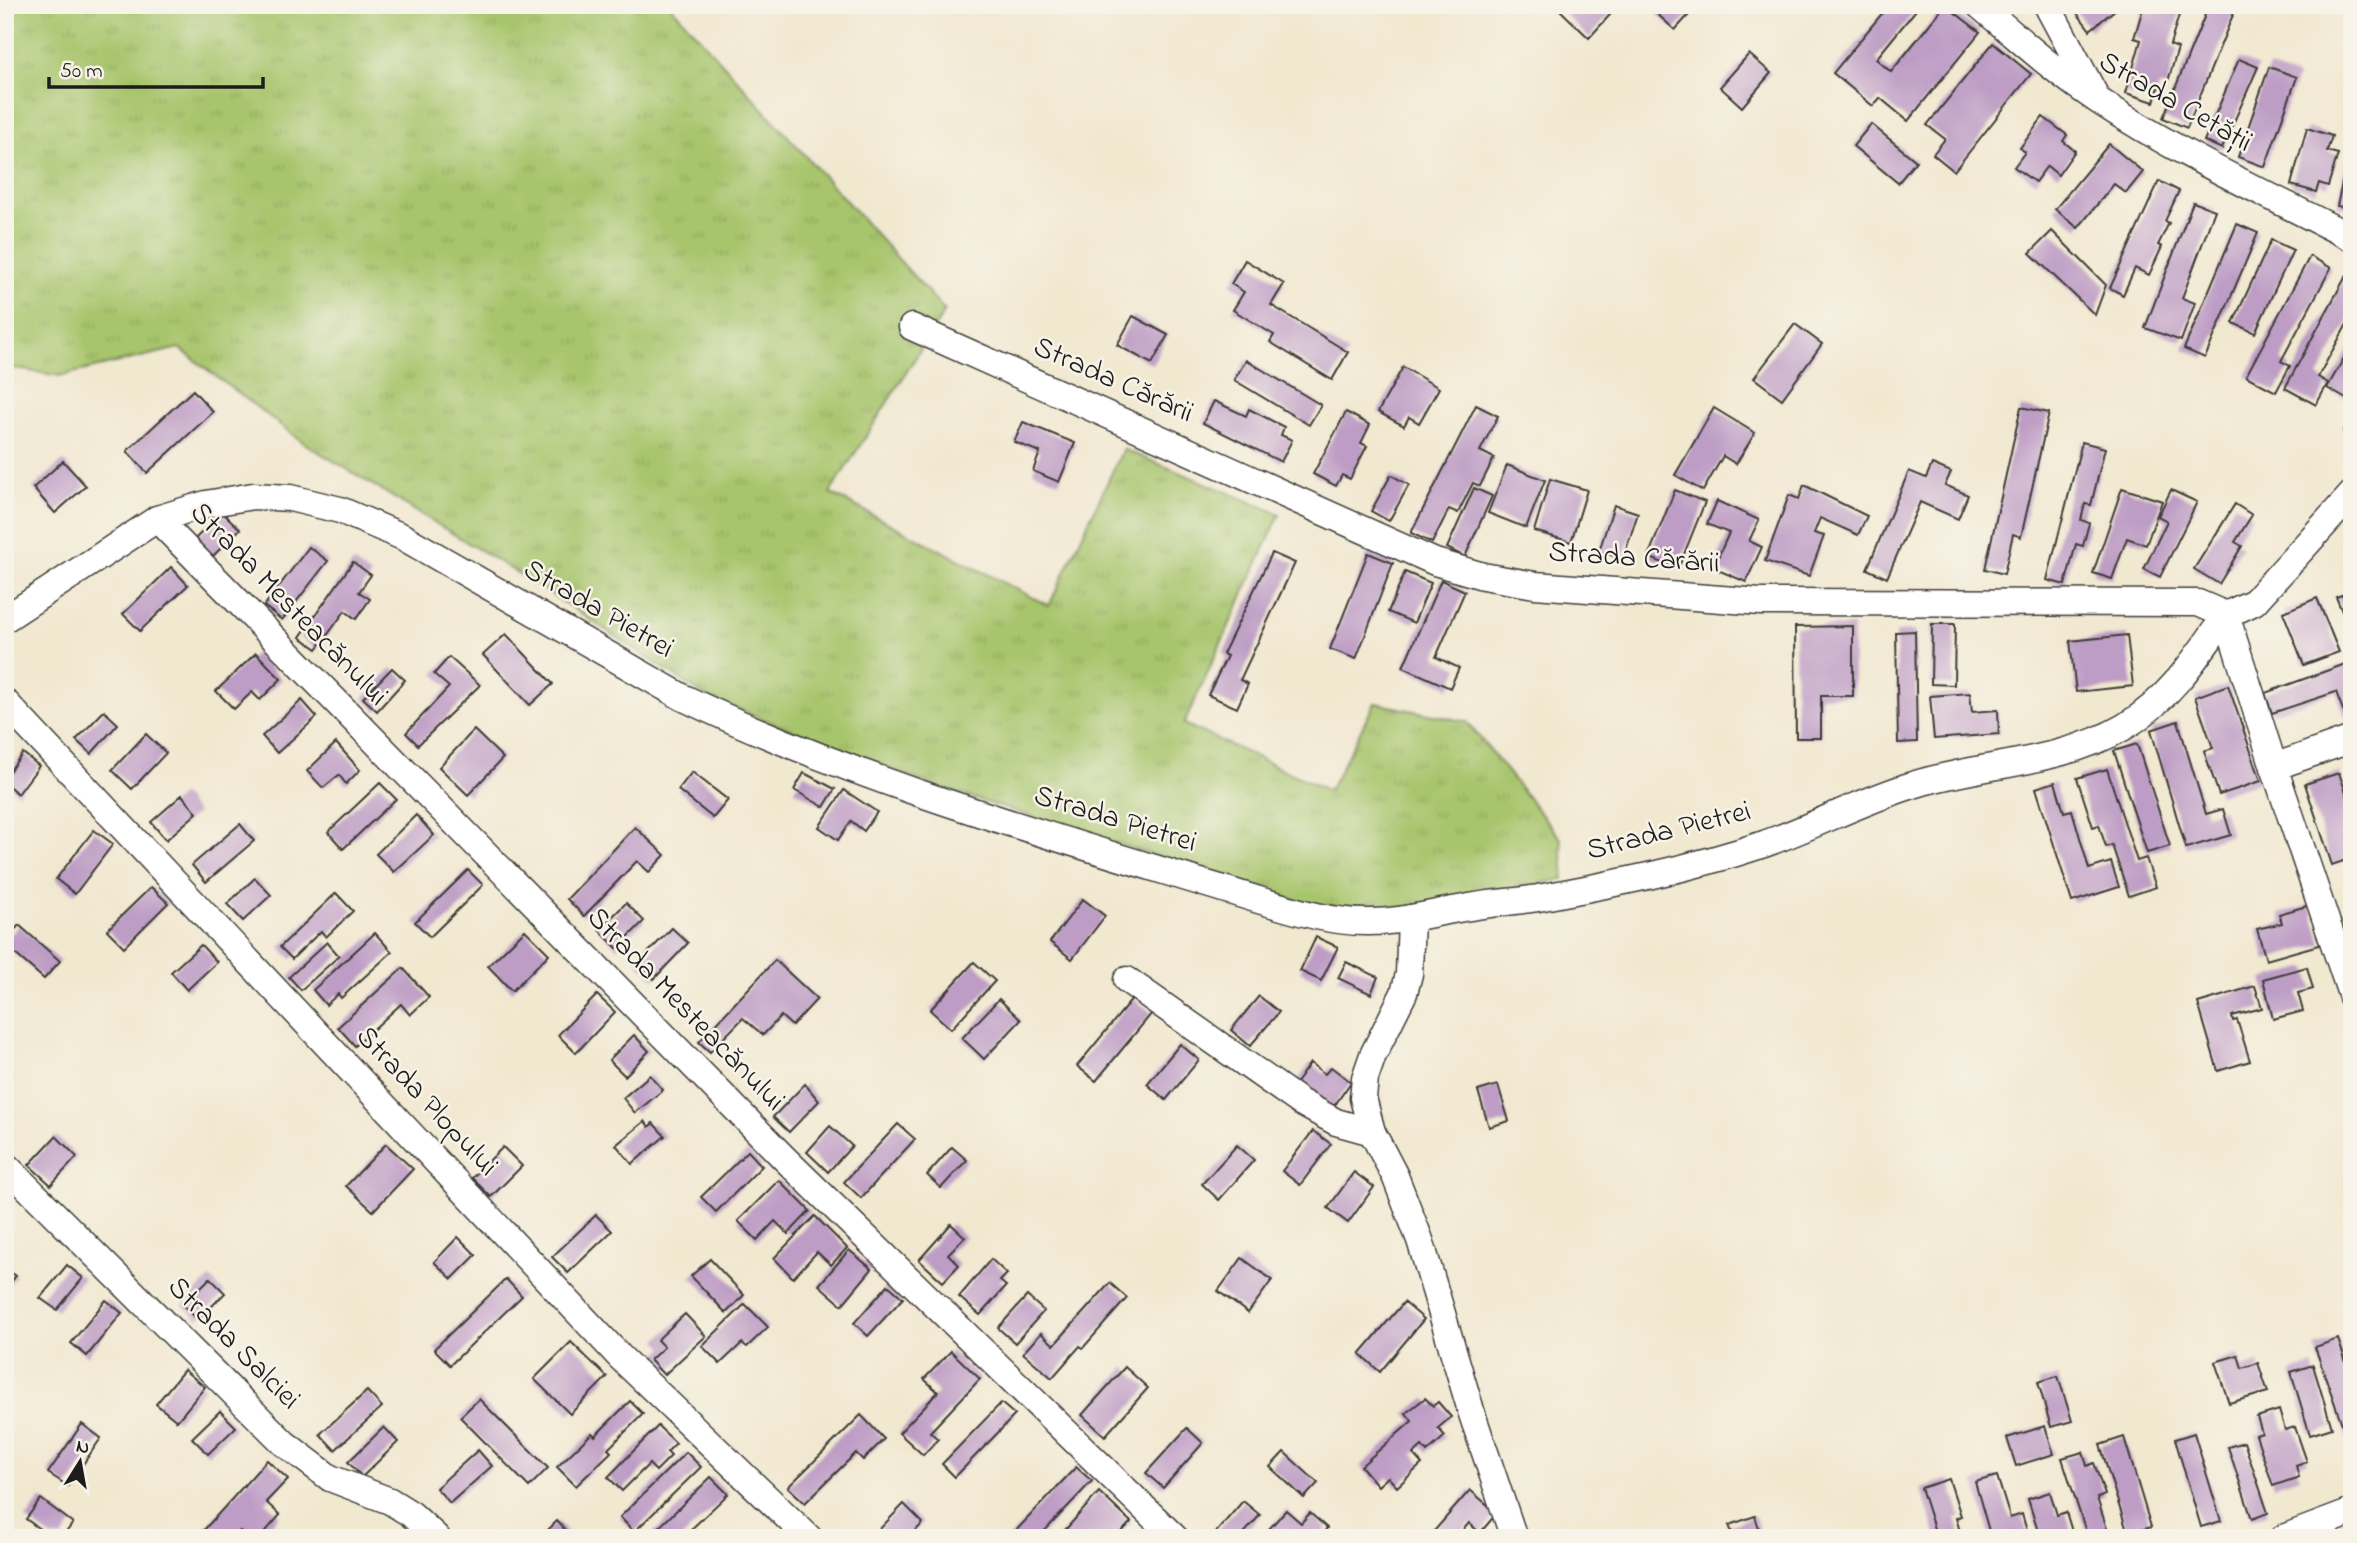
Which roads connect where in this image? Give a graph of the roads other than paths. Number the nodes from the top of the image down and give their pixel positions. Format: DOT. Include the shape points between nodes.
graph roads {
  1 [pos="1979,5"];
  2 [pos="2047,5"];
  3 [pos="2098,100"];
  4 [pos="2352,238"];
  5 [pos="912,327"];
  6 [pos="2352,495"];
  7 [pos="157,519"];
  8 [pos="2226,615"];
  9 [pos="5,619"];
  10 [pos="5,702"];
  11 [pos="2352,739"];
  12 [pos="2274,767"];
  13 [pos="1411,918"];
  14 [pos="1127,980"];
  15 [pos="2352,997"];
  16 [pos="1372,1132"];
  17 [pos="5,1165"];
  18 [pos="2352,1512"];
  19 [pos="2293,1536"];
  20 [pos="438,1538"];
  21 [pos="809,1538"];
  22 [pos="1175,1538"];
  23 [pos="1514,1538"];
  1 -- 3 [label="street, Strada Cetății"];
  2 -- 3 [label="street"];
  3 -- 4 [label="street, Strada Cetății" via="2158,138"];
  5 -- 8 [label="street, Strada Cărării" via="1435,562 1483,576 1535,585 1761,603 2198,603"];
  6 -- 8 [label="street" via="2254,602"];
  7 -- 9 [label="street, Strada Pietrei"];
  7 -- 13 [label="street, Strada Pietrei" via="253,496 290,498 340,510 403,537 682,697 919,794 1315,916 1368,923"];
  7 -- 22 [label="street, Strada Mesteacănului" via="785,1159"];
  8 -- 12 [label="street"];
  8 -- 13 [label="street, Strada Pietrei" via="2166,693 2123,727 2087,744 1919,783 1717,859 1537,898"];
  10 -- 21 [label="street, Strada Plopului" via="621,1358"];
  11 -- 12 [label="street"];
  12 -- 15 [label="street"];
  13 -- 16 [label="street" via="1404,993 1366,1078 1363,1098"];
  14 -- 16 [label="street" via="1300,1102 1336,1122"];
  16 -- 23 [label="street" via="1420,1240"];
  17 -- 20 [label="street, Strada Salciei" via="284,1443 330,1478 390,1501"];
  18 -- 19 [label="street"];
}
